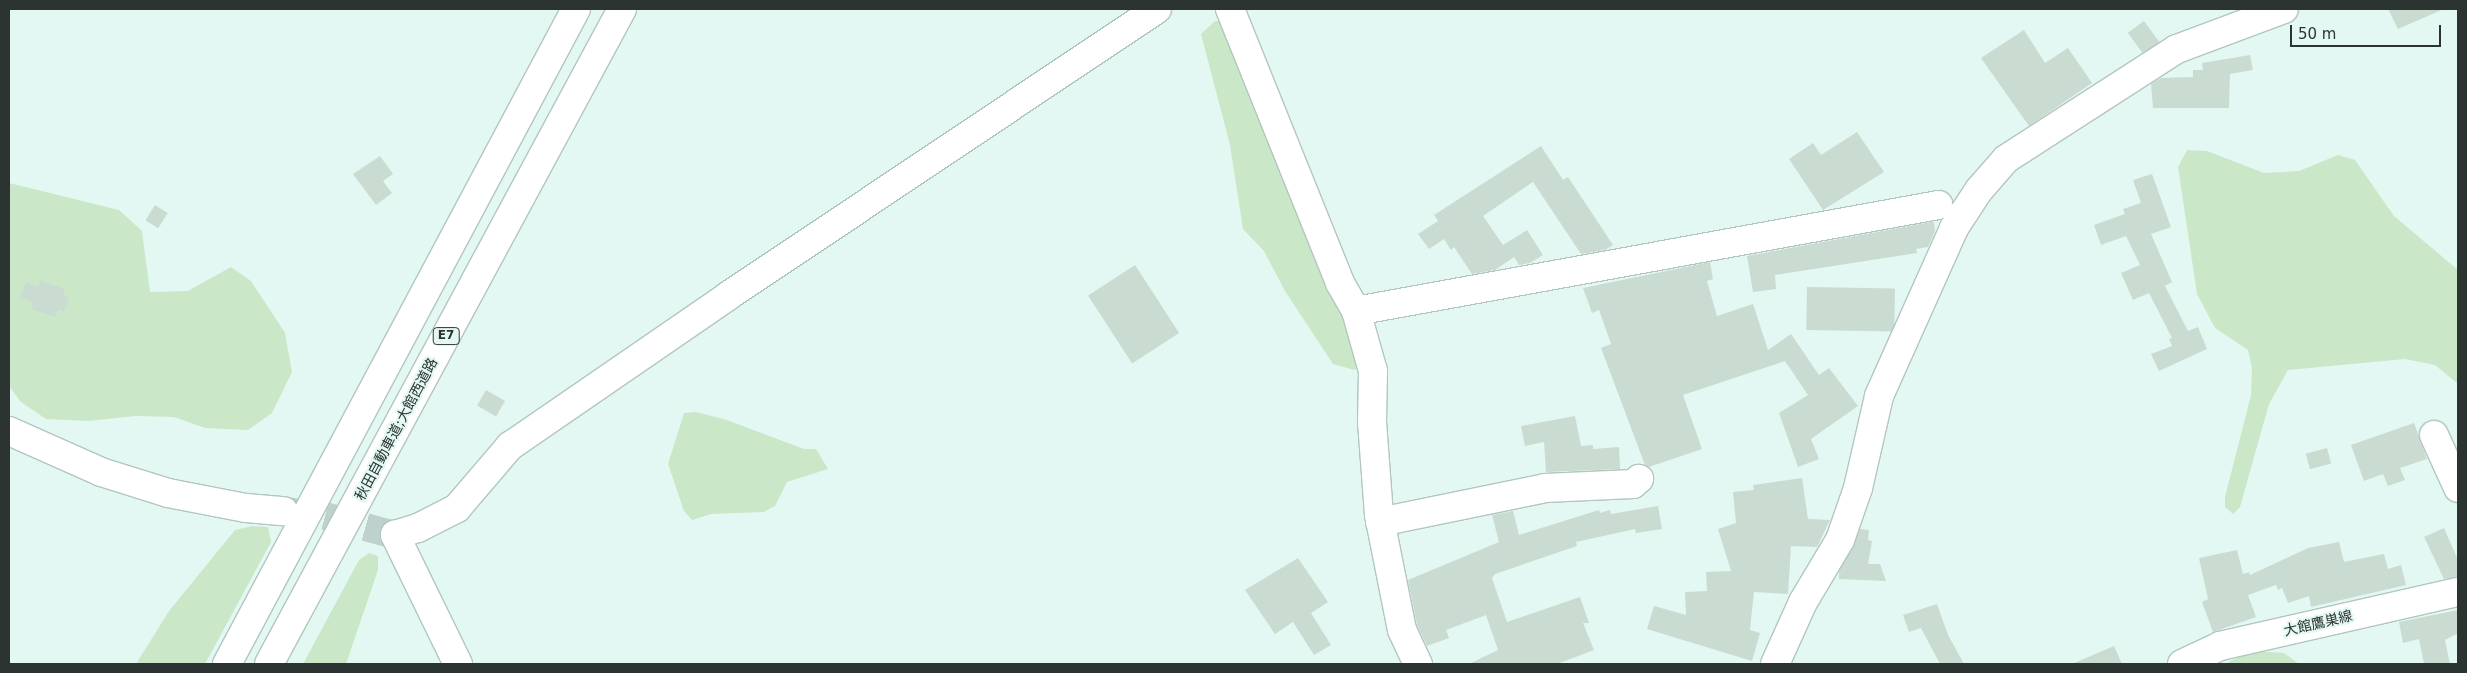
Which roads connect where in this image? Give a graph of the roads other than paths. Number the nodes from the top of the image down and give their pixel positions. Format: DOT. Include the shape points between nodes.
graph roads {
  1 [pos="576,9"];
  2 [pos="622,9"];
  3 [pos="1157,9"];
  4 [pos="1230,9"];
  5 [pos="2284,9"];
  6 [pos="1938,205"];
  7 [pos="1356,311"];
  8 [pos="9,431"];
  9 [pos="2434,435"];
  10 [pos="1639,479"];
  11 [pos="2458,488"];
  12 [pos="284,511"];
  13 [pos="1380,522"];
  14 [pos="2458,592"];
  15 [pos="227,664"];
  16 [pos="269,664"];
  17 [pos="458,664"];
  18 [pos="1418,664"];
  19 [pos="1775,664"];
  20 [pos="2182,664"];
  1 -- 15 [label="main road"];
  2 -- 16 [label="main road, 秋田自動車道;大館西道路 / E7"];
  3 -- 17 [label="main road" via="510,446 457,508 418,528 395,535"];
  4 -- 7 [label="main road" via="1340,284"];
  5 -- 19 [label="main road" via="2178,50 2006,159 1979,190 1954,228 1879,396 1858,488 1840,540 1803,602"];
  6 -- 7 [label="main road"];
  7 -- 13 [label="main road" via="1373,371 1372,422"];
  8 -- 12 [label="main road" via="101,472 168,493 246,508"];
  9 -- 11 [label="main road"];
  10 -- 13 [label="main road" via="1633,484 1545,488"];
  13 -- 18 [label="main road" via="1402,630"];
  14 -- 20 [label="main road, 大館鷹巣線" via="2220,646"];
}
